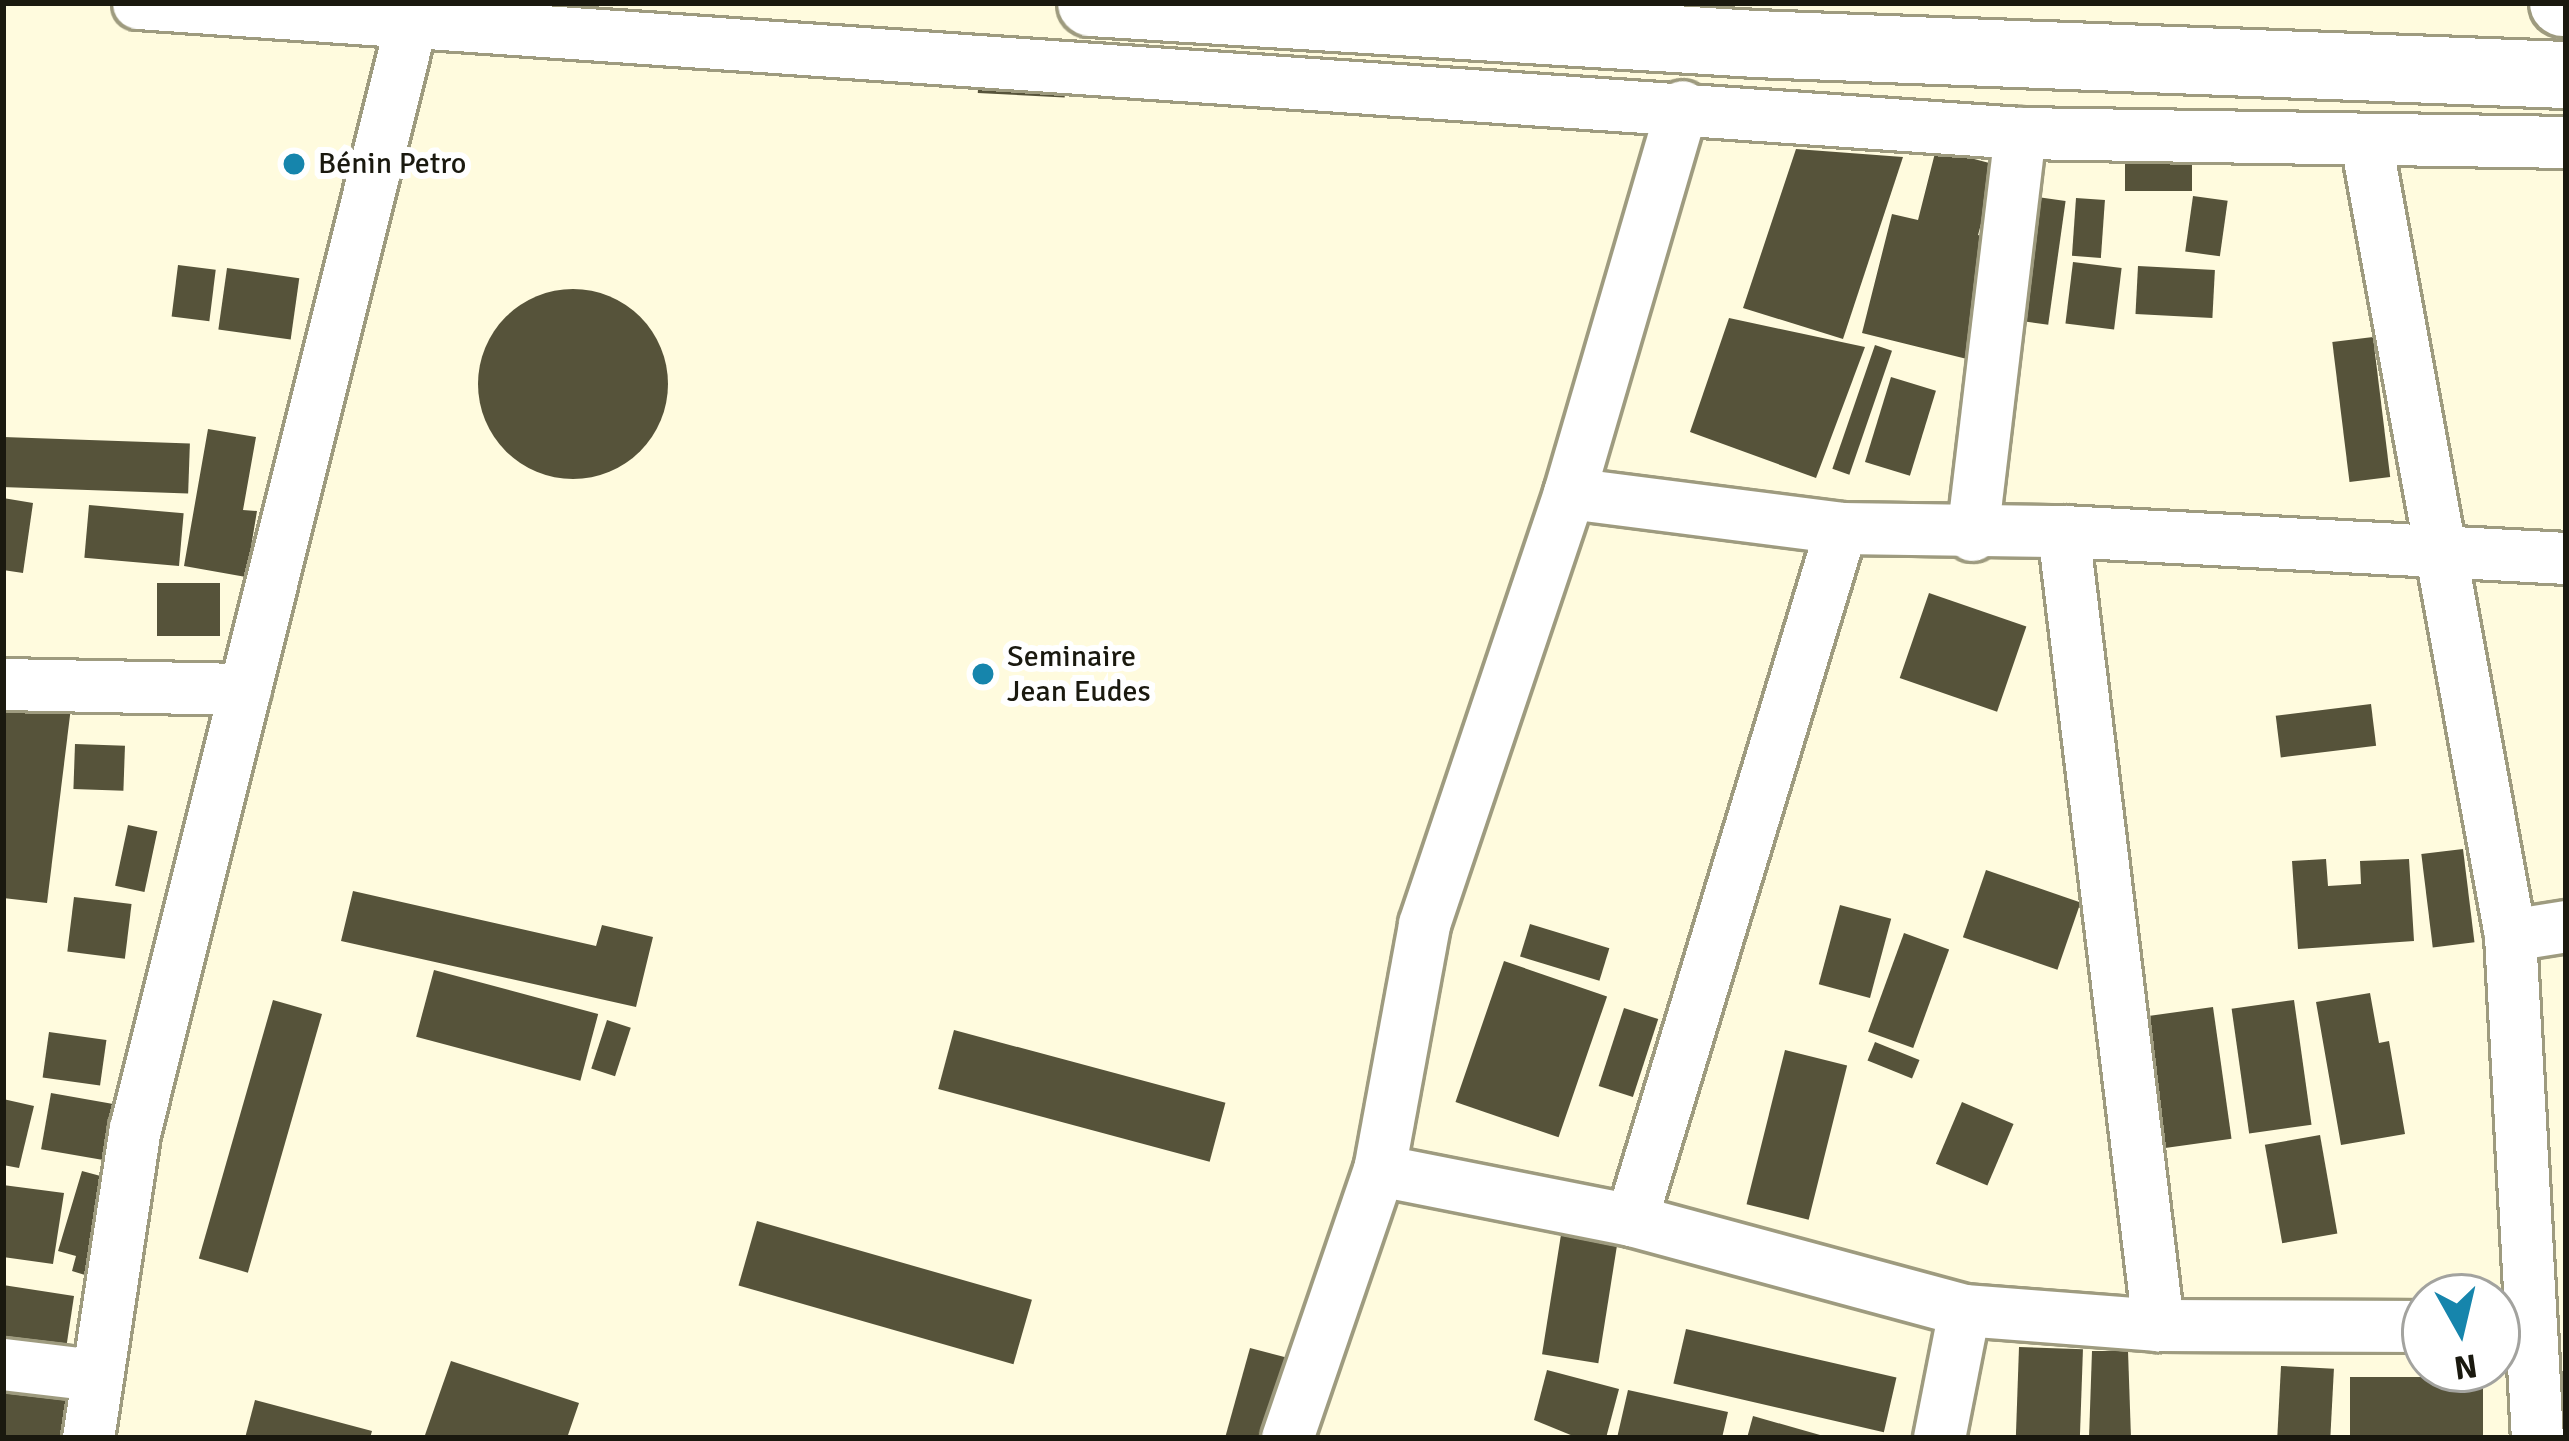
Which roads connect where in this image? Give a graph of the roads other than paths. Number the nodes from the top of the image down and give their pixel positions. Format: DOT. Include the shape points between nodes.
graph roads {
  1 [pos="139,3"];
  2 [pos="1090,3"];
  3 [pos="414,12"];
  4 [pos="2566,75"];
  5 [pos="1682,106"];
  6 [pos="2020,133"];
  7 [pos="2366,142"];
  8 [pos="2566,142"];
  9 [pos="1569,493"];
  10 [pos="1841,528"];
  11 [pos="2063,531"];
  12 [pos="1972,535"];
  13 [pos="2435,556"];
  14 [pos="2566,558"];
  15 [pos="3,684"];
  16 [pos="245,689"];
  17 [pos="2566,926"];
  18 [pos="2510,934"];
  19 [pos="1379,1170"];
  20 [pos="1630,1220"];
  21 [pos="2514,1273"];
  22 [pos="1964,1310"];
  23 [pos="2158,1325"];
  24 [pos="2401,1326"];
  25 [pos="2521,1357"];
  26 [pos="3,1364"];
  27 [pos="95,1375"];
  28 [pos="88,1438"];
  29 [pos="1287,1438"];
  30 [pos="1939,1438"];
  31 [pos="2537,1438"];
  1 -- 3 [label="street"];
  2 -- 4 [label="highway" via="1755,44"];
  3 -- 5 [label="street"];
  3 -- 16 [label="street"];
  5 -- 6 [label="street"];
  5 -- 9 [label="street"];
  6 -- 7 [label="street"];
  6 -- 12 [label="street"];
  7 -- 8 [label="street"];
  7 -- 13 [label="street"];
  9 -- 10 [label="street"];
  9 -- 19 [label="street" via="1424,924"];
  10 -- 12 [label="street"];
  10 -- 20 [label="street"];
  11 -- 12 [label="street"];
  11 -- 13 [label="street"];
  11 -- 23 [label="street"];
  13 -- 14 [label="street"];
  13 -- 18 [label="street"];
  15 -- 16 [label="street"];
  16 -- 27 [label="street" via="135,1129"];
  17 -- 18 [label="street"];
  18 -- 21 [label="street"];
  19 -- 20 [label="street"];
  19 -- 29 [label="street"];
  20 -- 22 [label="street"];
  22 -- 23 [label="street"];
  22 -- 30 [label="street"];
  23 -- 24 [label="street"];
  25 -- 31 [label="street"];
  26 -- 27 [label="street"];
  27 -- 28 [label="street"];
}
